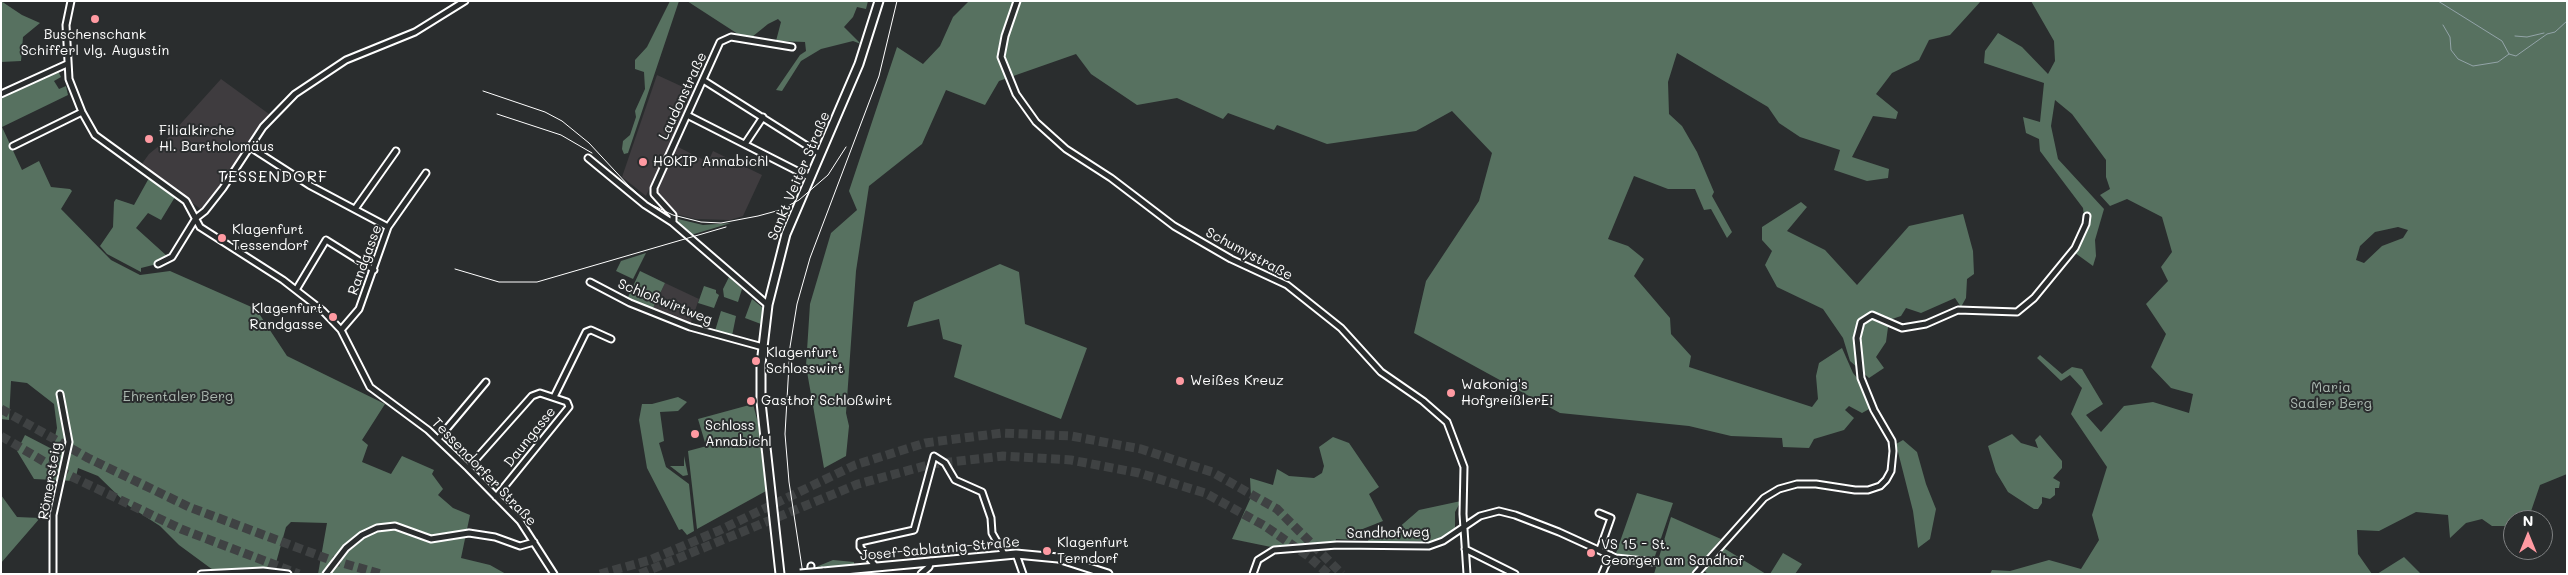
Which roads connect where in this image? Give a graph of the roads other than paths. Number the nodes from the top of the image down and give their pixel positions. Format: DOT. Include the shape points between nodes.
graph roads {
  1 [pos="71,1"];
  2 [pos="464,1"];
  3 [pos="879,1"];
  4 [pos="1017,1"];
  5 [pos="792,47"];
  6 [pos="67,64"];
  7 [pos="703,80"];
  8 [pos="1,94"];
  9 [pos="82,112"];
  10 [pos="687,115"];
  11 [pos="763,117"];
  12 [pos="745,144"];
  13 [pos="13,146"];
  14 [pos="250,147"];
  15 [pos="396,151"];
  16 [pos="820,154"];
  17 [pos="588,158"];
  18 [pos="426,173"];
  19 [pos="809,177"];
  20 [pos="355,209"];
  21 [pos="2086,216"];
  22 [pos="196,218"];
  23 [pos="673,223"];
  24 [pos="388,227"];
  25 [pos="158,264"];
  26 [pos="374,270"];
  27 [pos="590,282"];
  28 [pos="296,290"];
  29 [pos="768,305"];
  30 [pos="342,330"];
  31 [pos="611,339"];
  32 [pos="763,347"];
  33 [pos="486,382"];
  34 [pos="60,394"];
  35 [pos="554,397"];
  36 [pos="438,439"];
  37 [pos="468,468"];
  38 [pos="496,497"];
  39 [pos="1599,513"];
  40 [pos="1464,528"];
  41 [pos="534,542"];
  42 [pos="1600,549"];
  43 [pos="1465,550"];
  44 [pos="1004,554"];
  45 [pos="1016,554"];
  46 [pos="1610,555"];
  47 [pos="930,562"];
  48 [pos="1654,562"];
  49 [pos="811,566"];
  50 [pos="876,567"];
  51 [pos="1100,572"];
  52 [pos="53,574"];
  53 [pos="200,574"];
  54 [pos="288,574"];
  55 [pos="326,574"];
  56 [pos="554,574"];
  57 [pos="780,574"];
  58 [pos="800,574"];
  59 [pos="810,574"];
  60 [pos="921,574"];
  61 [pos="1022,574"];
  62 [pos="1108,574"];
  63 [pos="1253,574"];
  64 [pos="1467,574"];
  65 [pos="1515,574"];
  66 [pos="1602,574"];
  67 [pos="1696,574"];
  1 -- 6 [label="street, Tessendorfer Straße" via="66,16"];
  2 -- 14 [label="street" via="414,32 363,52 317,78 282,106"];
  3 -- 16 [label="main road, Sankt Veiter Straße" via="859,64"];
  4 -- 40 [label="street, Schumystraße" via="1004,36 1002,57 1016,94 1036,122 1066,149 1111,178 1174,226 1231,259 1287,285 1341,328 1382,372 1447,422 1464,468"];
  5 -- 7 [label="street, Laudonstraße" via="727,38 720,42"];
  6 -- 8 [label="street"];
  6 -- 9 [label="street, Tessendorfer Straße" via="72,89"];
  7 -- 10 [label="street, Laudonstraße"];
  7 -- 11 [label="street"];
  9 -- 13 [label="street"];
  9 -- 22 [label="street, Tessendorfer Straße" via="100,140 186,201"];
  10 -- 12 [label="street"];
  10 -- 23 [label="street, Laudonstraße" via="654,188 654,194 673,216"];
  11 -- 12 [label="street"];
  11 -- 16 [label="street"];
  12 -- 19 [label="street"];
  14 -- 20 [label="street" via="309,185"];
  14 -- 22 [label="street" via="223,188"];
  15 -- 20 [label="street"];
  16 -- 19 [label="main road, Sankt Veiter Straße"];
  17 -- 23 [label="street, Laudonstraße"];
  18 -- 24 [label="street, Randgasse"];
  19 -- 29 [label="main road, Sankt Veiter Straße" via="786,234"];
  20 -- 24 [label="street"];
  21 -- 67 [label="street" via="2086,224 2075,248 2034,298 2017,312 1958,310 1926,324 1902,328 1872,315 1861,322 1857,338 1861,378 1892,441 1891,471 1886,480 1868,490 1816,484 1797,484 1779,489 1764,498"];
  22 -- 25 [label="street" via="172,256"];
  22 -- 28 [label="street, Tessendorfer Straße" via="200,227"];
  23 -- 29 [label="street, Laudonstraße"];
  24 -- 26 [label="street, Randgasse"];
  26 -- 28 [label="street" via="326,240"];
  26 -- 30 [label="street, Randgasse" via="359,308"];
  27 -- 32 [label="street, Schloßwirtweg" via="630,303 690,327"];
  28 -- 30 [label="street, Tessendorfer Straße"];
  29 -- 32 [label="main road, Sankt Veiter Straße"];
  30 -- 36 [label="street, Tessendorfer Straße" via="370,387"];
  31 -- 35 [label="street" via="590,330 586,332"];
  32 -- 57 [label="main road, Sankt Veiter Straße" via="763,431"];
  33 -- 36 [label="street"];
  34 -- 52 [label="street, Römersteig" via="69,442 53,515"];
  35 -- 37 [label="street, Daungasse" via="540,393 532,396"];
  35 -- 38 [label="street, Daungasse" via="567,402 569,407"];
  36 -- 37 [label="street, Tessendorfer Straße"];
  37 -- 38 [label="street, Tessendorfer Straße"];
  38 -- 41 [label="street, Tessendorfer Straße" via="520,521"];
  39 -- 42 [label="street" via="1611,518"];
  40 -- 42 [label="street, Sandhofweg" via="1486,513 1499,511"];
  40 -- 43 [label="street, Schumystraße"];
  40 -- 63 [label="street, Sandhofweg" via="1429,546 1274,550 1258,560"];
  41 -- 55 [label="street" via="520,546 495,537 469,533 431,539 395,526 377,528 346,548"];
  41 -- 56 [label="street, Tessendorfer Straße"];
  42 -- 46 [label="street, Sandhofweg"];
  43 -- 64 [label="street, Schumystraße"];
  43 -- 65 [label="street"];
  44 -- 45 [label="main road, Josef-Sablatnig-Straße"];
  44 -- 47 [label="main road, Josef-Sablatnig-Straße"];
  44 -- 50 [label="street" via="992,533 991,518 982,492 955,480 945,463 934,456 914,530 860,542 860,547"];
  45 -- 51 [label="main road, Josef-Sablatnig-Straße" via="1058,558"];
  45 -- 61 [label="street"];
  46 -- 48 [label="street, Sandhofweg"];
  46 -- 66 [label="street"];
  47 -- 50 [label="main road, Josef-Sablatnig-Straße"];
  47 -- 60 [label="street"];
  49 -- 59 [label="street"];
  50 -- 58 [label="main road, Josef-Sablatnig-Straße, bridge"];
  51 -- 62 [label="main road, Josef-Sablatnig-Straße"];
  53 -- 54 [label="street"];
}
